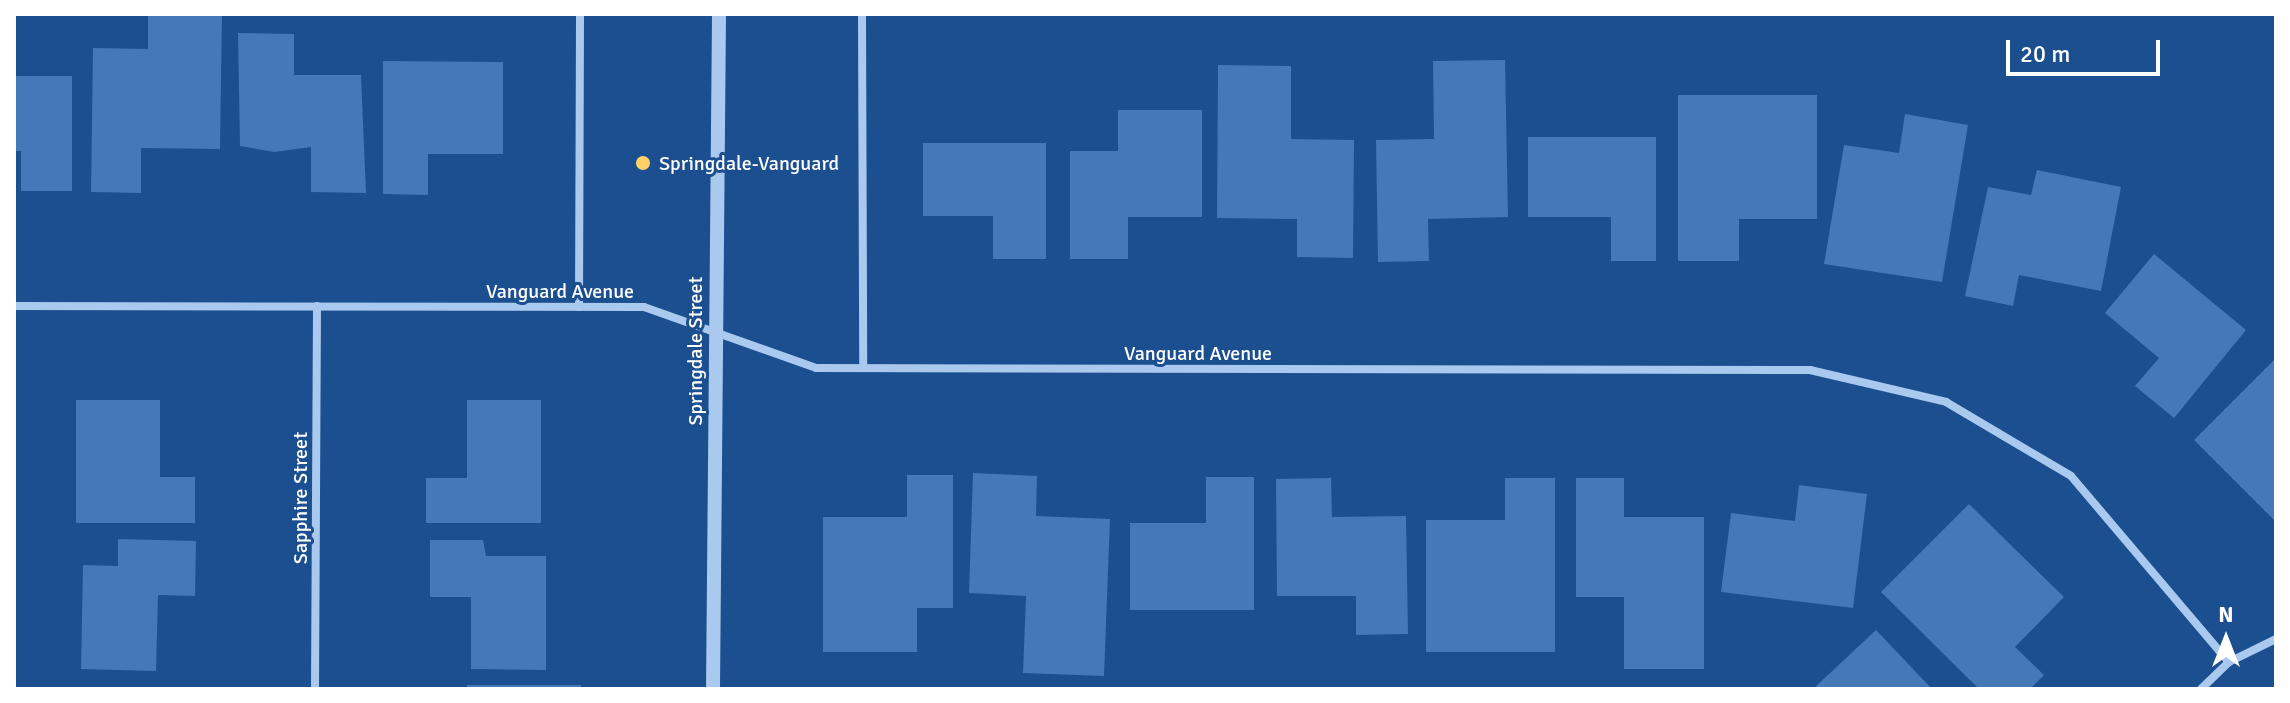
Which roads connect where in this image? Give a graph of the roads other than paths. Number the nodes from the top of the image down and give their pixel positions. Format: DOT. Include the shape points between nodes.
graph roads {
  1 [pos="580,14"];
  2 [pos="719,14"];
  3 [pos="862,14"];
  4 [pos="14,306"];
  5 [pos="317,306"];
  6 [pos="579,307"];
  7 [pos="714,329"];
  8 [pos="863,368"];
  9 [pos="2276,639"];
  10 [pos="2229,662"];
  11 [pos="315,689"];
  12 [pos="713,689"];
  13 [pos="2201,689"];
  1 -- 6 [label="street"];
  2 -- 7 [label="street, Springdale Street"];
  3 -- 8 [label="street"];
  4 -- 5 [label="street, Vanguard Avenue"];
  5 -- 6 [label="street, Vanguard Avenue"];
  5 -- 11 [label="street, Sapphire Street"];
  6 -- 7 [label="street, Vanguard Avenue" via="644,307"];
  7 -- 8 [label="street, Vanguard Avenue" via="816,368"];
  7 -- 12 [label="street, Springdale Street"];
  8 -- 10 [label="street, Vanguard Avenue" via="1810,370 1946,402 2071,476"];
  9 -- 10 [label="street"];
  10 -- 13 [label="street"];
}
